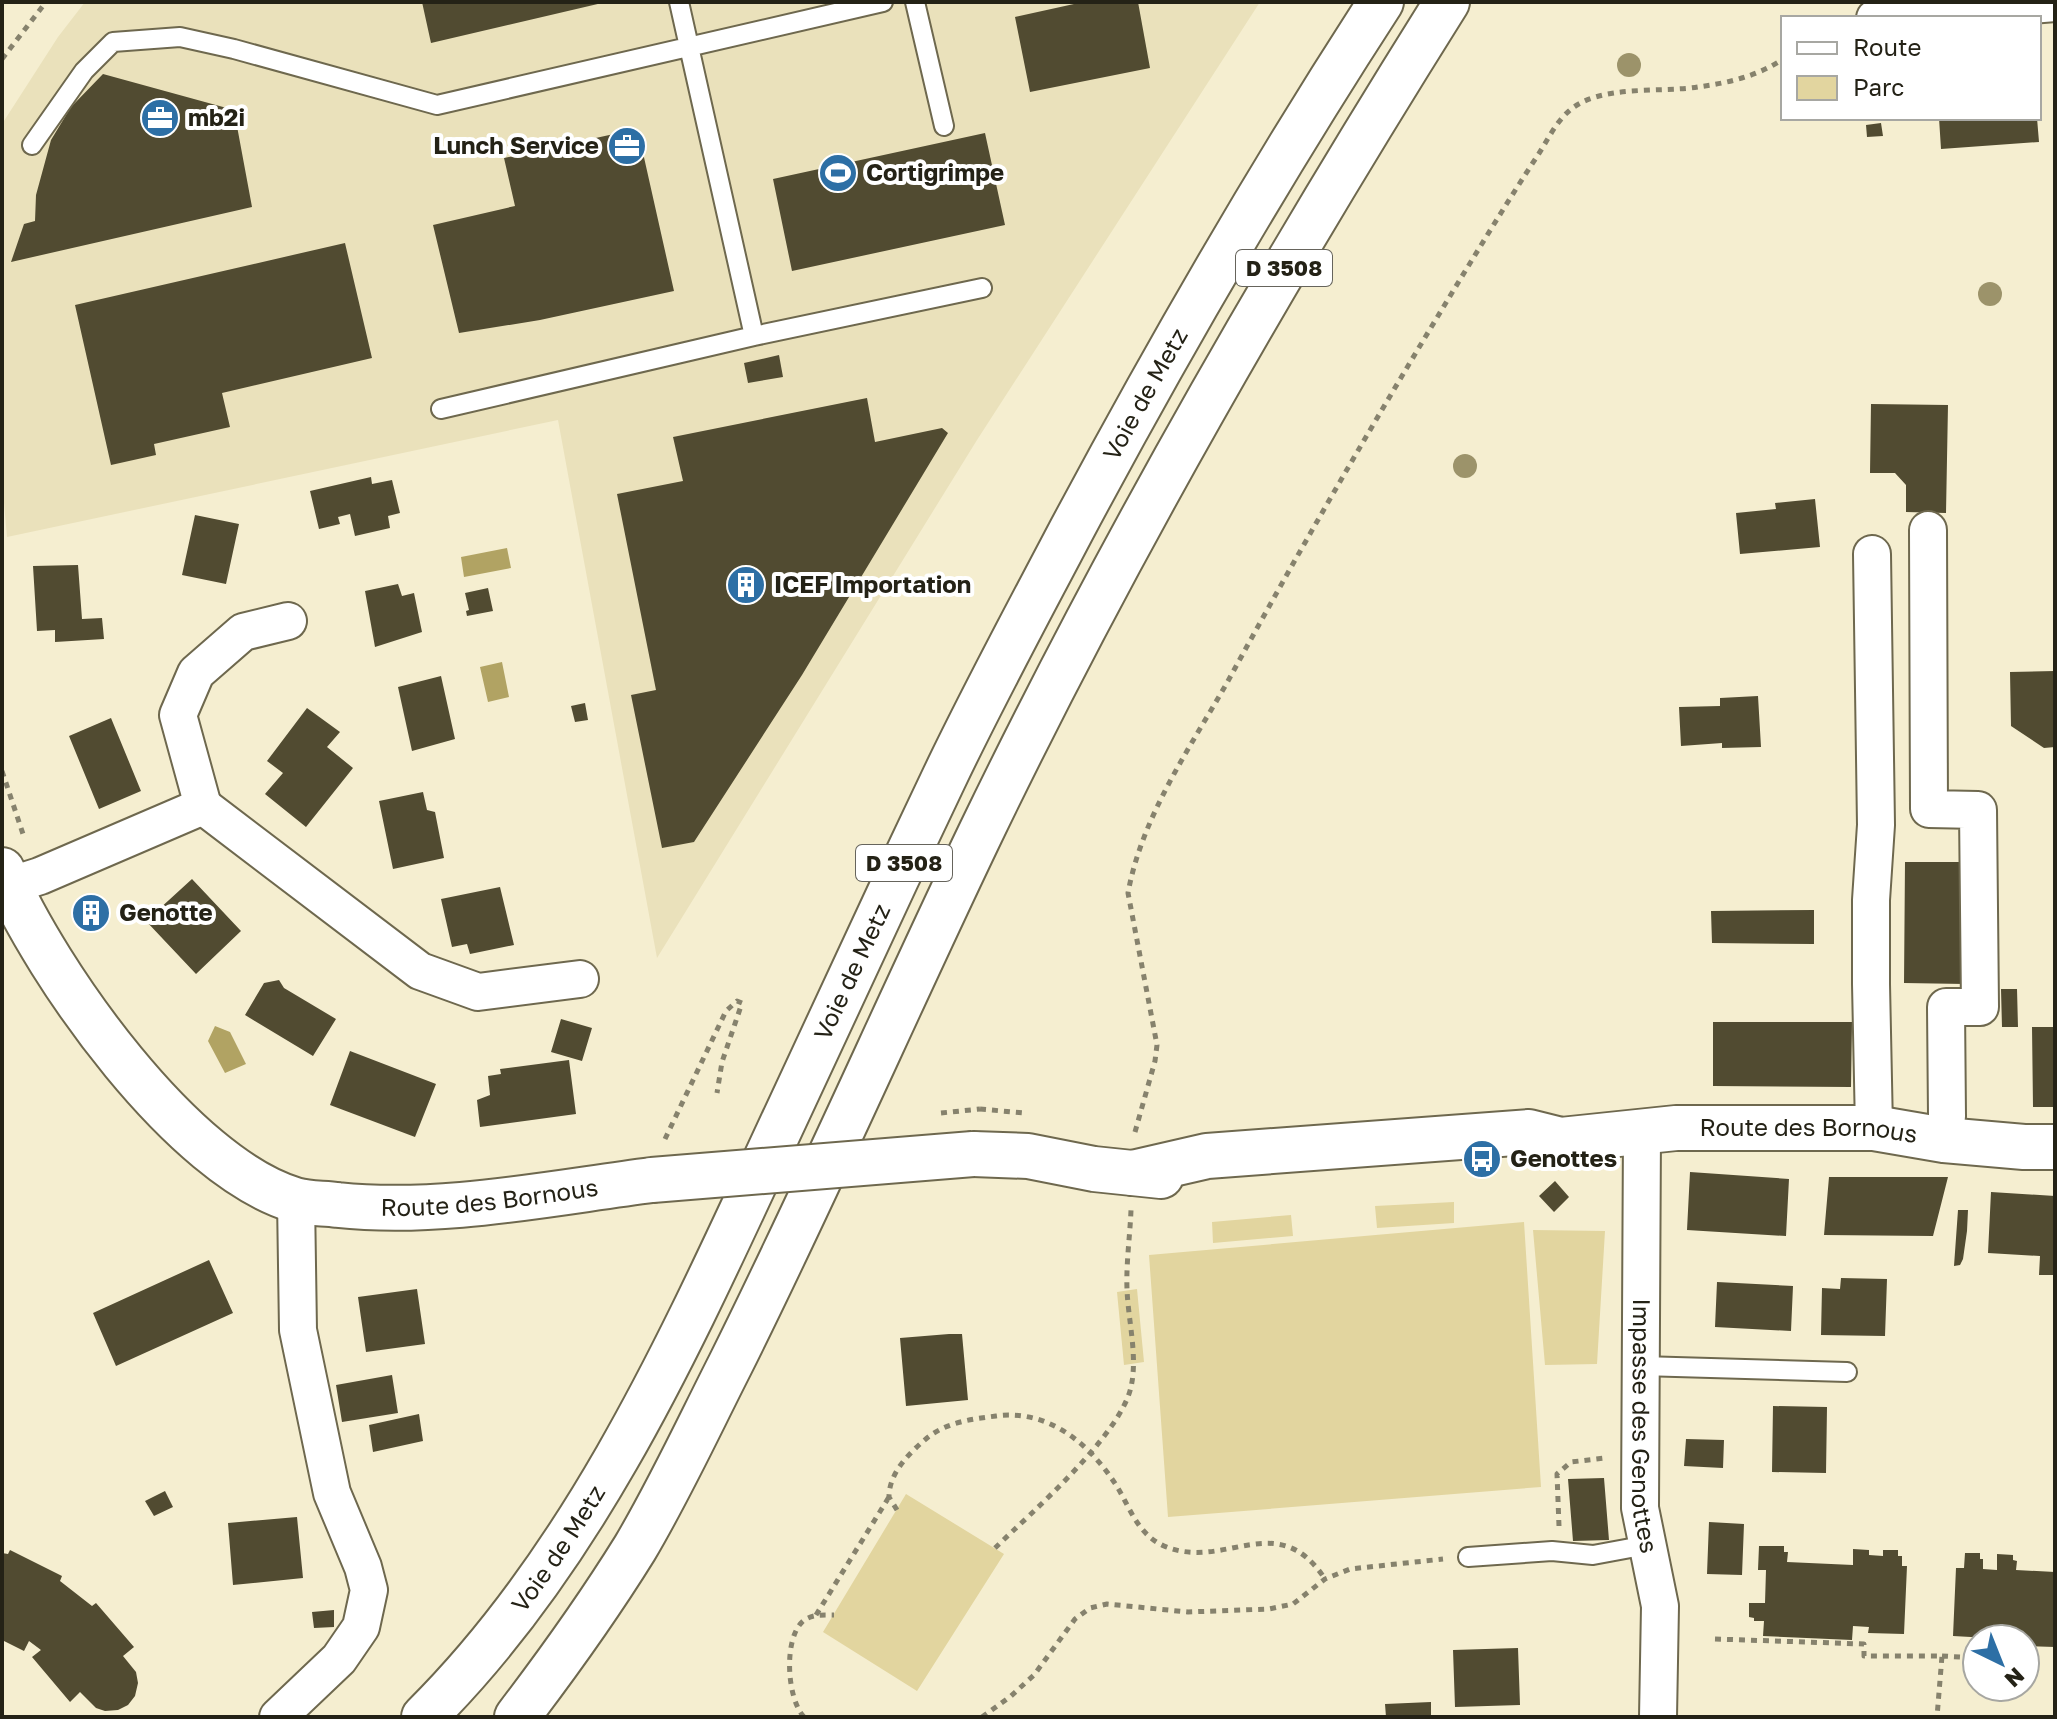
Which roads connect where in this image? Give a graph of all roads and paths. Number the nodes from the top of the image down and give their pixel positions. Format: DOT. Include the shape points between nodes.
graph roads {
  1 [pos="46,2"];
  2 [pos="679,2"];
  3 [pos="883,2"];
  4 [pos="915,2"];
  5 [pos="1381,2"];
  6 [pos="1447,2"];
  7 [pos="1461,2"];
  8 [pos="2055,3"];
  9 [pos="1899,16"];
  10 [pos="689,47"];
  11 [pos="2,59"];
  12 [pos="1781,60"];
  13 [pos="944,126"];
  14 [pos="1360,141"];
  15 [pos="32,145"];
  16 [pos="982,288"];
  17 [pos="754,336"];
  18 [pos="441,409"];
  19 [pos="1928,530"];
  20 [pos="1872,554"];
  21 [pos="288,621"];
  22 [pos="2,771"];
  23 [pos="203,806"];
  24 [pos="13,880"];
  25 [pos="580,979"];
  26 [pos="717,1093"];
  27 [pos="1874,1128"];
  28 [pos="1642,1132"];
  29 [pos="1944,1140"];
  30 [pos="2055,1147"];
  31 [pos="663,1153"];
  32 [pos="1132,1187"];
  33 [pos="296,1200"];
  34 [pos="1641,1366"];
  35 [pos="1847,1372"];
  36 [pos="1090,1453"];
  37 [pos="1610,1457"];
  38 [pos="889,1497"];
  39 [pos="897,1510"];
  40 [pos="1647,1545"];
  41 [pos="995,1548"];
  42 [pos="1560,1553"];
  43 [pos="1468,1557"];
  44 [pos="1325,1579"];
  45 [pos="816,1615"];
  46 [pos="834,1615"];
  47 [pos="1715,1639"];
  48 [pos="1942,1656"];
  49 [pos="1961,1657"];
  50 [pos="278,1717"];
  51 [pos="424,1717"];
  52 [pos="517,1717"];
  53 [pos="804,1717"];
  54 [pos="982,1717"];
  55 [pos="1658,1717"];
  56 [pos="1937,1717"];
  1 -- 11 [label="path"];
  2 -- 10 [label="lane"];
  3 -- 10 [label="lane"];
  4 -- 13 [label="lane"];
  5 -- 51 [label="main road, Voie de Metz / D 3508" via="1181,332 1040,589 948,770 703,1293 608,1473 511,1619"];
  6 -- 14 [label="main road, D 3508"];
  7 -- 14 [label="main road"];
  8 -- 9 [label="street"];
  10 -- 15 [label="lane" via="437,105 180,37 113,42 84,71"];
  10 -- 17 [label="lane"];
  12 -- 32 [label="path" via="1754,75 1698,87 1590,98 1569,111 1499,215 1346,472 1169,787 1132,871 1131,915 1157,1045 1135,1133"];
  14 -- 52 [label="main road, D 3508" via="1210,395 1033,728 673,1479 598,1606"];
  16 -- 17 [label="lane"];
  17 -- 18 [label="lane"];
  19 -- 29 [label="street" via="1929,809 1978,810 1980,1007 1946,1007"];
  20 -- 27 [label="street"];
  21 -- 23 [label="street" via="243,632 196,673 178,715"];
  22 -- 24 [label="path"];
  23 -- 24 [label="street"];
  23 -- 25 [label="street" via="420,971 478,992"];
  24 -- 33 [label="main road, Route des Bornous" via="55,967 143,1086 210,1150"];
  26 -- 31 [label="path" via="742,1003 737,1001 726,1011"];
  27 -- 28 [label="main road, Route des Bornous"];
  27 -- 29 [label="main road, Route des Bornous"];
  28 -- 32 [label="main road, Route des Bornous" via="1561,1140 1529,1132 1222,1155"];
  28 -- 34 [label="street, Impasse des Genottes"];
  29 -- 30 [label="main road, Route des Bornous"];
  31 -- 32 [label="main road, Route des Bornous, bridge" via="1028,1156"];
  31 -- 33 [label="main road, Route des Bornous" via="430,1207 366,1208"];
  32 -- 36 [label="path" via="1127,1288 1131,1387 1107,1435"];
  33 -- 50 [label="street" via="298,1330 332,1493 369,1590 361,1627 339,1659"];
  34 -- 35 [label="lane"];
  34 -- 40 [label="street, Impasse des Genottes" via="1640,1508"];
  36 -- 38 [label="path" via="1056,1425 1033,1417 972,1419 929,1437 911,1453 892,1476"];
  36 -- 41 [label="path"];
  36 -- 44 [label="path" via="1116,1485 1136,1523 1162,1545 1207,1552 1286,1544 1309,1559"];
  37 -- 42 [label="path" via="1571,1462 1557,1474"];
  38 -- 39 [label="path"];
  38 -- 45 [label="path"];
  40 -- 42 [label="lane" via="1593,1555"];
  40 -- 55 [label="street, Impasse des Genottes" via="1660,1606"];
  42 -- 43 [label="lane"];
  43 -- 44 [label="path" via="1350,1569"];
  44 -- 54 [label="path" via="1293,1604 1269,1609 1188,1612 1107,1604 1090,1608 1075,1619 1034,1675"];
  45 -- 46 [label="path"];
  45 -- 53 [label="path" via="803,1621 792,1650 792,1693"];
  47 -- 48 [label="path" via="1864,1644 1864,1656"];
  48 -- 49 [label="path"];
  48 -- 56 [label="path"];
}
